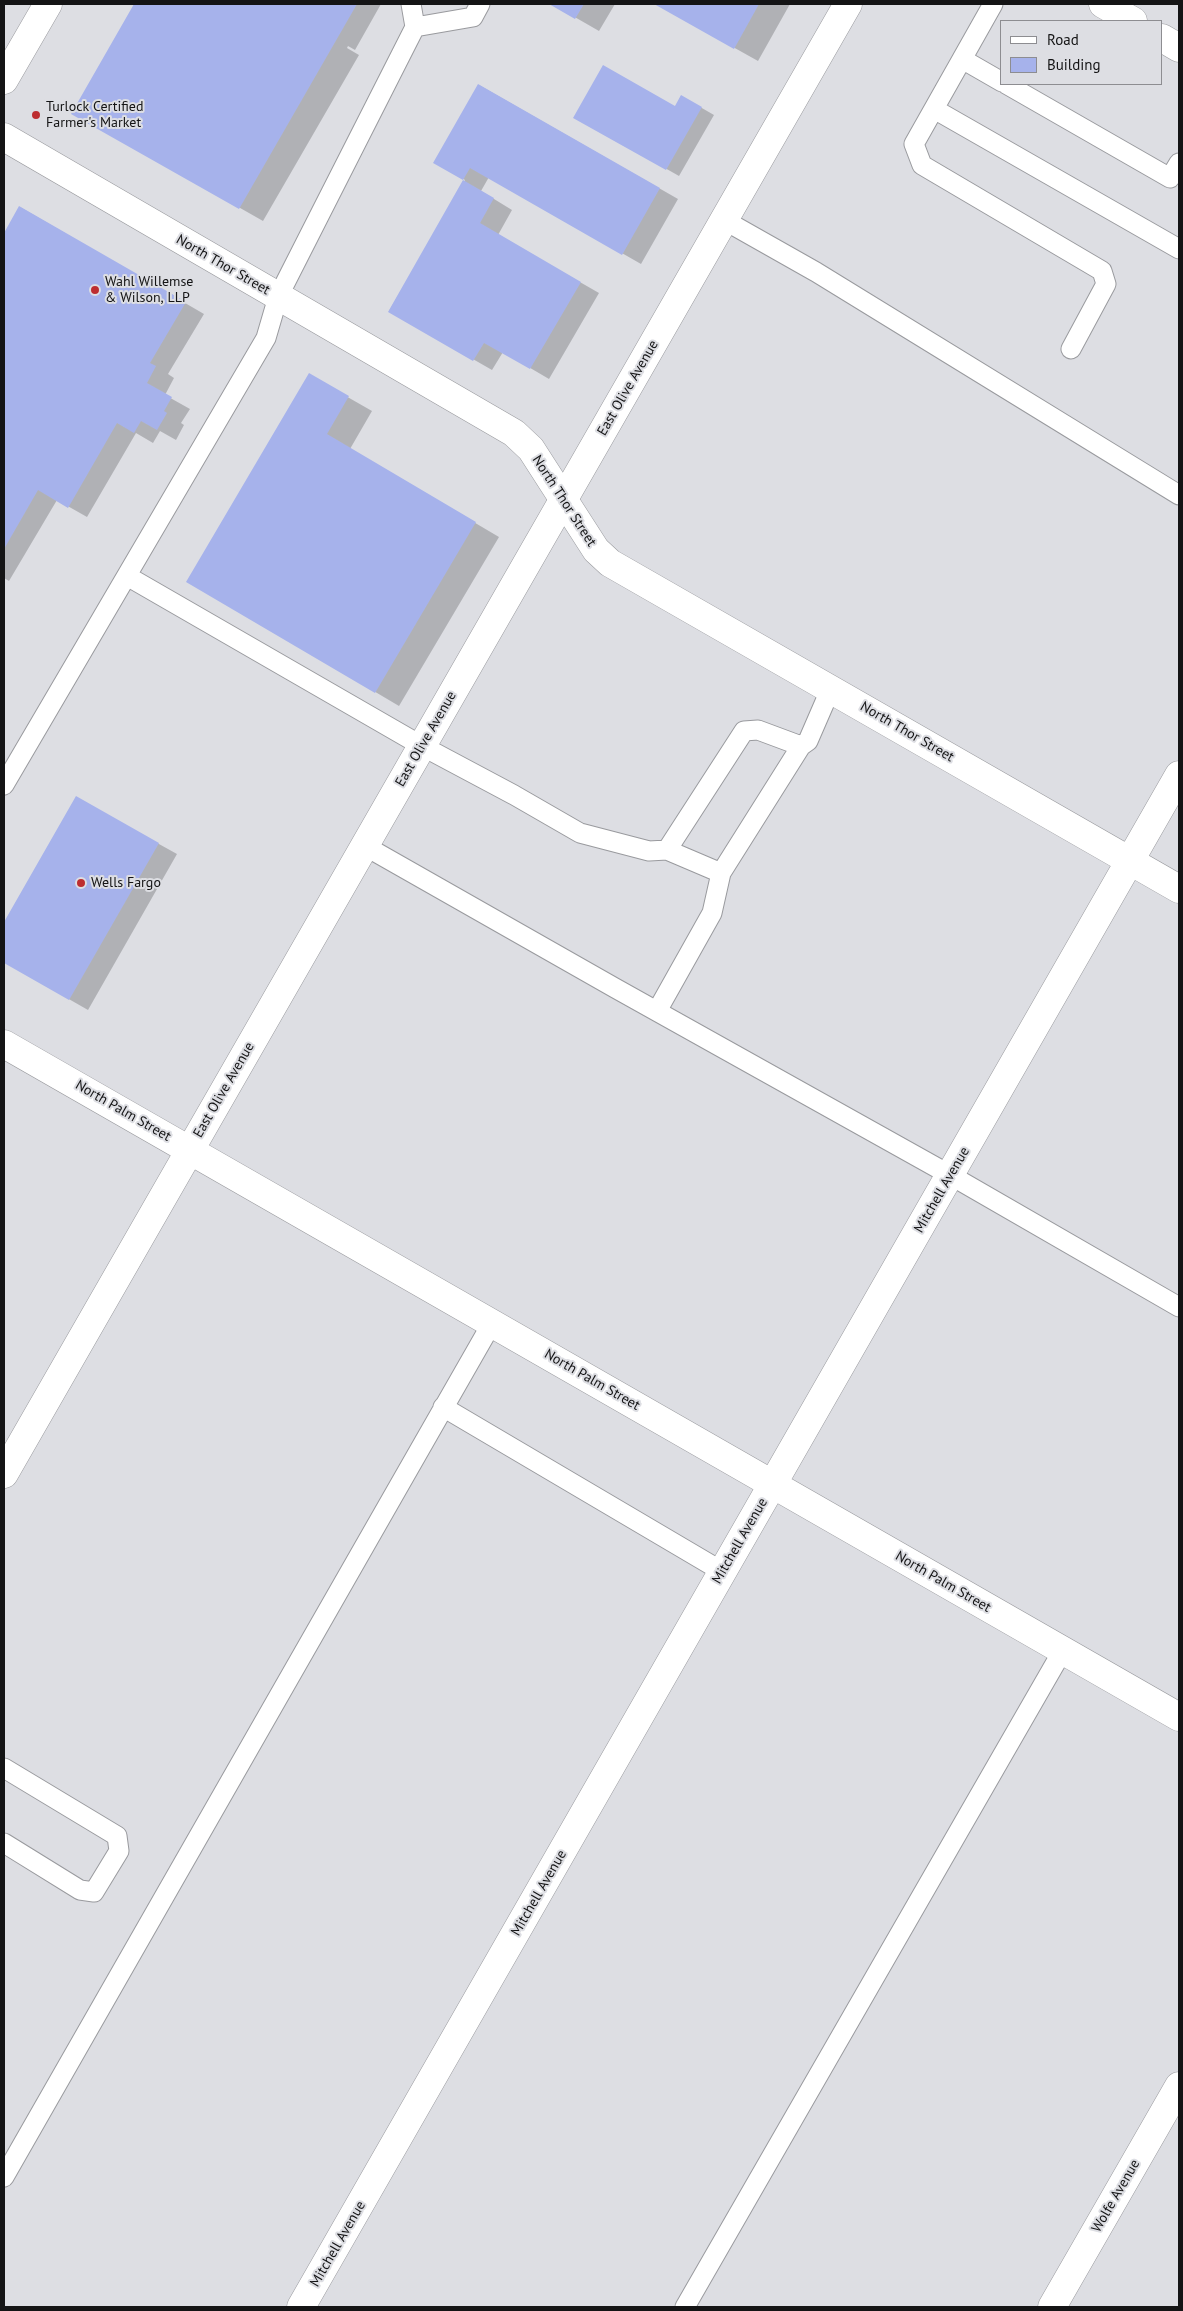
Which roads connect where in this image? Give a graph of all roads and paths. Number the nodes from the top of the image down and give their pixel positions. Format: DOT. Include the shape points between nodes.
graph roads {
  1 [pos="48,4"];
  2 [pos="410,4"];
  3 [pos="480,4"];
  4 [pos="848,4"];
  5 [pos="993,4"];
  6 [pos="1103,4"];
  7 [pos="1131,20"];
  8 [pos="415,27"];
  9 [pos="1163,39"];
  10 [pos="1179,48"];
  11 [pos="962,59"];
  12 [pos="4,80"];
  13 [pos="1000,81"];
  14 [pos="1008,85"];
  15 [pos="934,108"];
  16 [pos="4,137"];
  17 [pos="1176,175"];
  18 [pos="724,220"];
  19 [pos="1179,249"];
  20 [pos="278,297"];
  21 [pos="1070,349"];
  22 [pos="1179,495"];
  23 [pos="563,500"];
  24 [pos="127,576"];
  25 [pos="831,688"];
  26 [pos="422,746"];
  27 [pos="801,746"];
  28 [pos="1179,775"];
  29 [pos="4,785"];
  30 [pos="365,846"];
  31 [pos="667,850"];
  32 [pos="1130,861"];
  33 [pos="721,873"];
  34 [pos="1179,889"];
  35 [pos="657,1011"];
  36 [pos="4,1044"];
  37 [pos="190,1150"];
  38 [pos="950,1175"];
  39 [pos="1179,1307"];
  40 [pos="492,1323"];
  41 [pos="443,1407"];
  42 [pos="4,1474"];
  43 [pos="773,1484"];
  44 [pos="723,1572"];
  45 [pos="1063,1650"];
  46 [pos="1179,1717"];
  47 [pos="4,1768"];
  48 [pos="4,1843"];
  49 [pos="1179,2086"];
  50 [pos="4,2177"];
  51 [pos="302,2307"];
  52 [pos="685,2307"];
  53 [pos="1052,2307"];
  1 -- 12 [label="street"];
  2 -- 8 [label="lane"];
  3 -- 8 [label="lane" via="473,17"];
  4 -- 18 [label="street, East Olive Avenue"];
  5 -- 11 [label="lane"];
  6 -- 7 [label="street"];
  8 -- 20 [label="lane"];
  9 -- 10 [label="street"];
  11 -- 13 [label="lane"];
  11 -- 15 [label="lane"];
  14 -- 17 [label="lane"];
  15 -- 19 [label="lane"];
  15 -- 21 [label="lane" via="914,144 922,165 1102,271 1106,284"];
  16 -- 20 [label="street, North Thor Street"];
  18 -- 22 [label="lane" via="816,272"];
  18 -- 23 [label="street, East Olive Avenue"];
  20 -- 23 [label="street, North Thor Street" via="514,433 530,450"];
  20 -- 24 [label="lane" via="266,338"];
  23 -- 25 [label="street, North Thor Street" via="596,550 610,563"];
  23 -- 26 [label="street, East Olive Avenue"];
  24 -- 26 [label="lane"];
  24 -- 29 [label="lane"];
  25 -- 27 [label="lane" via="808,741"];
  25 -- 32 [label="street, North Thor Street"];
  26 -- 30 [label="street, East Olive Avenue"];
  26 -- 31 [label="lane" via="580,833 649,851"];
  27 -- 31 [label="lane" via="758,730 744,731"];
  27 -- 33 [label="lane"];
  28 -- 32 [label="street, Mitchell Avenue"];
  30 -- 35 [label="lane"];
  30 -- 37 [label="street, East Olive Avenue"];
  31 -- 33 [label="lane"];
  32 -- 34 [label="street, North Thor Street"];
  32 -- 38 [label="street, Mitchell Avenue"];
  33 -- 35 [label="lane" via="712,913"];
  35 -- 38 [label="lane"];
  36 -- 37 [label="street, North Palm Street"];
  37 -- 40 [label="street, North Palm Street"];
  37 -- 42 [label="street, East Olive Avenue"];
  38 -- 39 [label="lane"];
  38 -- 43 [label="street, Mitchell Avenue"];
  40 -- 41 [label="lane"];
  40 -- 43 [label="street, North Palm Street"];
  41 -- 44 [label="lane"];
  41 -- 50 [label="lane"];
  43 -- 44 [label="street, Mitchell Avenue"];
  43 -- 45 [label="street, North Palm Street"];
  44 -- 51 [label="street, Mitchell Avenue"];
  45 -- 46 [label="street, North Palm Street"];
  45 -- 52 [label="lane"];
  47 -- 48 [label="lane" via="117,1836 119,1850 94,1892 80,1890"];
  49 -- 53 [label="street, Wolfe Avenue"];
}
